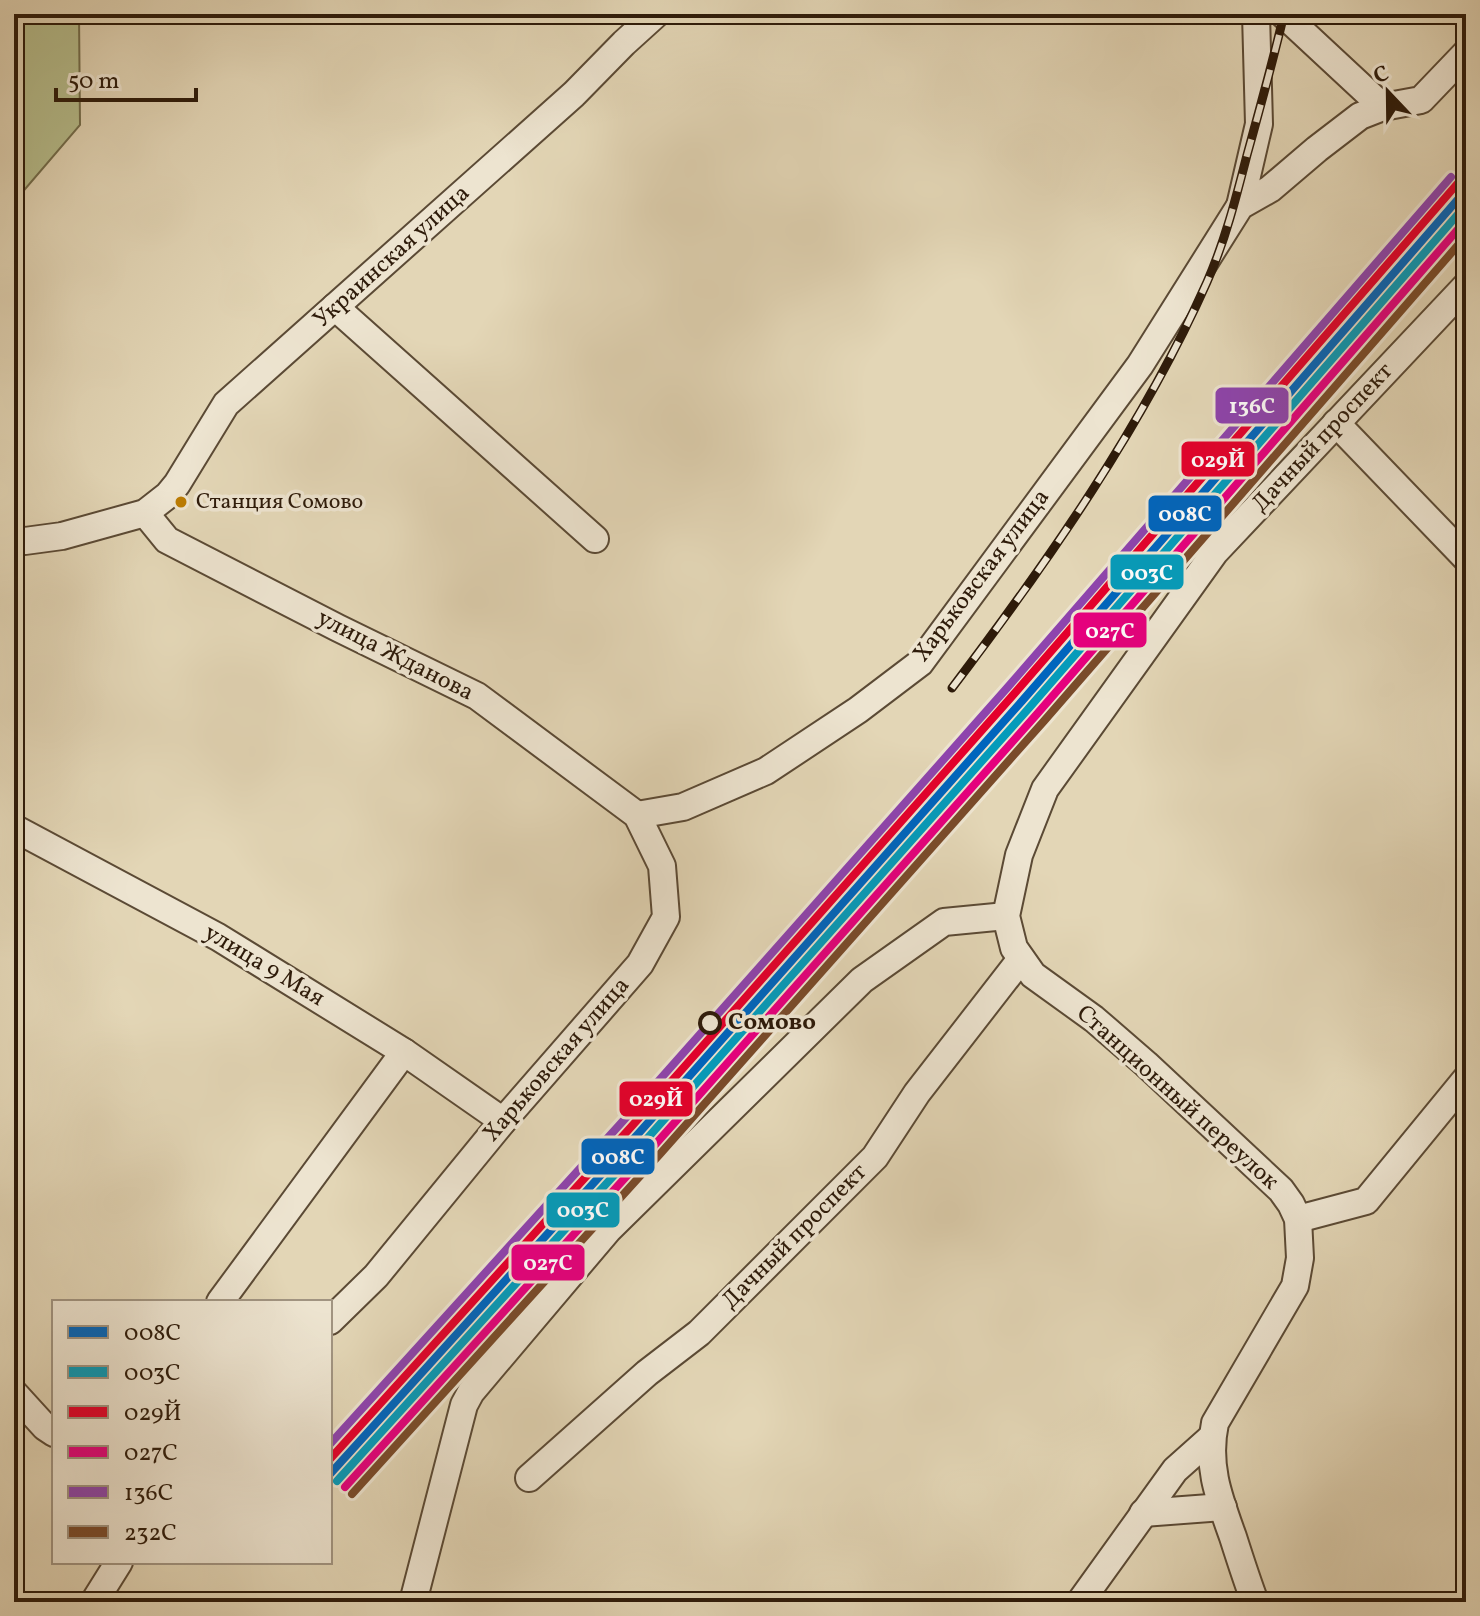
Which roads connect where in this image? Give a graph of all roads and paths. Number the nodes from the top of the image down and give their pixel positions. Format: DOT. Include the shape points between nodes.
graph roads {
  1 [pos="656,14"];
  2 [pos="1256,14"];
  3 [pos="1283,14"];
  4 [pos="1466,53"];
  5 [pos="1383,107"];
  6 [pos="1240,206"];
  7 [pos="1466,286"];
  8 [pos="335,307"];
  9 [pos="1336,423"];
  10 [pos="145,513"];
  11 [pos="595,539"];
  12 [pos="14,540"];
  13 [pos="1466,558"];
  14 [pos="1045,789"];
  15 [pos="637,815"];
  16 [pos="14,828"];
  17 [pos="1006,916"];
  18 [pos="1021,959"];
  19 [pos="404,1052"];
  20 [pos="1466,1079"];
  21 [pos="503,1121"];
  22 [pos="1298,1219"];
  23 [pos="221,1300"];
  24 [pos="332,1319"];
  25 [pos="14,1393"];
  26 [pos="52,1432"];
  27 [pos="1212,1437"];
  28 [pos="529,1478"];
  29 [pos="1223,1507"];
  30 [pos="1143,1513"];
  31 [pos="118,1564"];
  32 [pos="1254,1600"];
  33 [pos="94,1602"];
  34 [pos="413,1602"];
  35 [pos="1080,1602"];
  1 -- 8 [label="street, Украинская улица"];
  2 -- 6 [label="street" via="1259,124"];
  3 -- 5 [label="street"];
  4 -- 5 [label="street, Харьковская улица" via="1421,100"];
  5 -- 6 [label="street, Харьковская улица" via="1360,116 1270,189"];
  6 -- 15 [label="street, Харьковская улица" via="1140,365 920,663 766,771 683,807"];
  7 -- 9 [label="street, Дачный проспект"];
  8 -- 10 [label="street, Украинская улица" via="226,404 177,484"];
  8 -- 11 [label="street"];
  9 -- 13 [label="street"];
  9 -- 14 [label="street, Дачный проспект" via="1215,552"];
  10 -- 12 [label="street" via="62,536"];
  10 -- 15 [label="street, улица Жданова" via="167,540 477,696"];
  14 -- 17 [label="street, Станционный переулок" via="1019,855"];
  15 -- 21 [label="street, Харьковская улица" via="662,866 666,917 640,964"];
  16 -- 19 [label="street, улица 9 Мая" via="218,937"];
  17 -- 18 [label="street, Станционный переулок"];
  17 -- 34 [label="street" via="944,922 862,980 608,1230 464,1405"];
  18 -- 22 [label="street, Станционный переулок" via="1033,975 1167,1082 1281,1190"];
  18 -- 28 [label="street, Дачный проспект" via="917,1093 875,1157 699,1333"];
  19 -- 21 [label="street, улица 9 Мая"];
  19 -- 23 [label="street"];
  20 -- 22 [label="street" via="1366,1201"];
  21 -- 24 [label="street, Харьковская улица" via="376,1276"];
  22 -- 27 [label="street" via="1295,1286 1215,1423"];
  25 -- 26 [label="street"];
  27 -- 29 [label="street" via="1214,1483"];
  27 -- 30 [label="street" via="1175,1470"];
  29 -- 30 [label="street"];
  29 -- 32 [label="street"];
  30 -- 35 [label="street"];
  31 -- 33 [label="street"];
}
